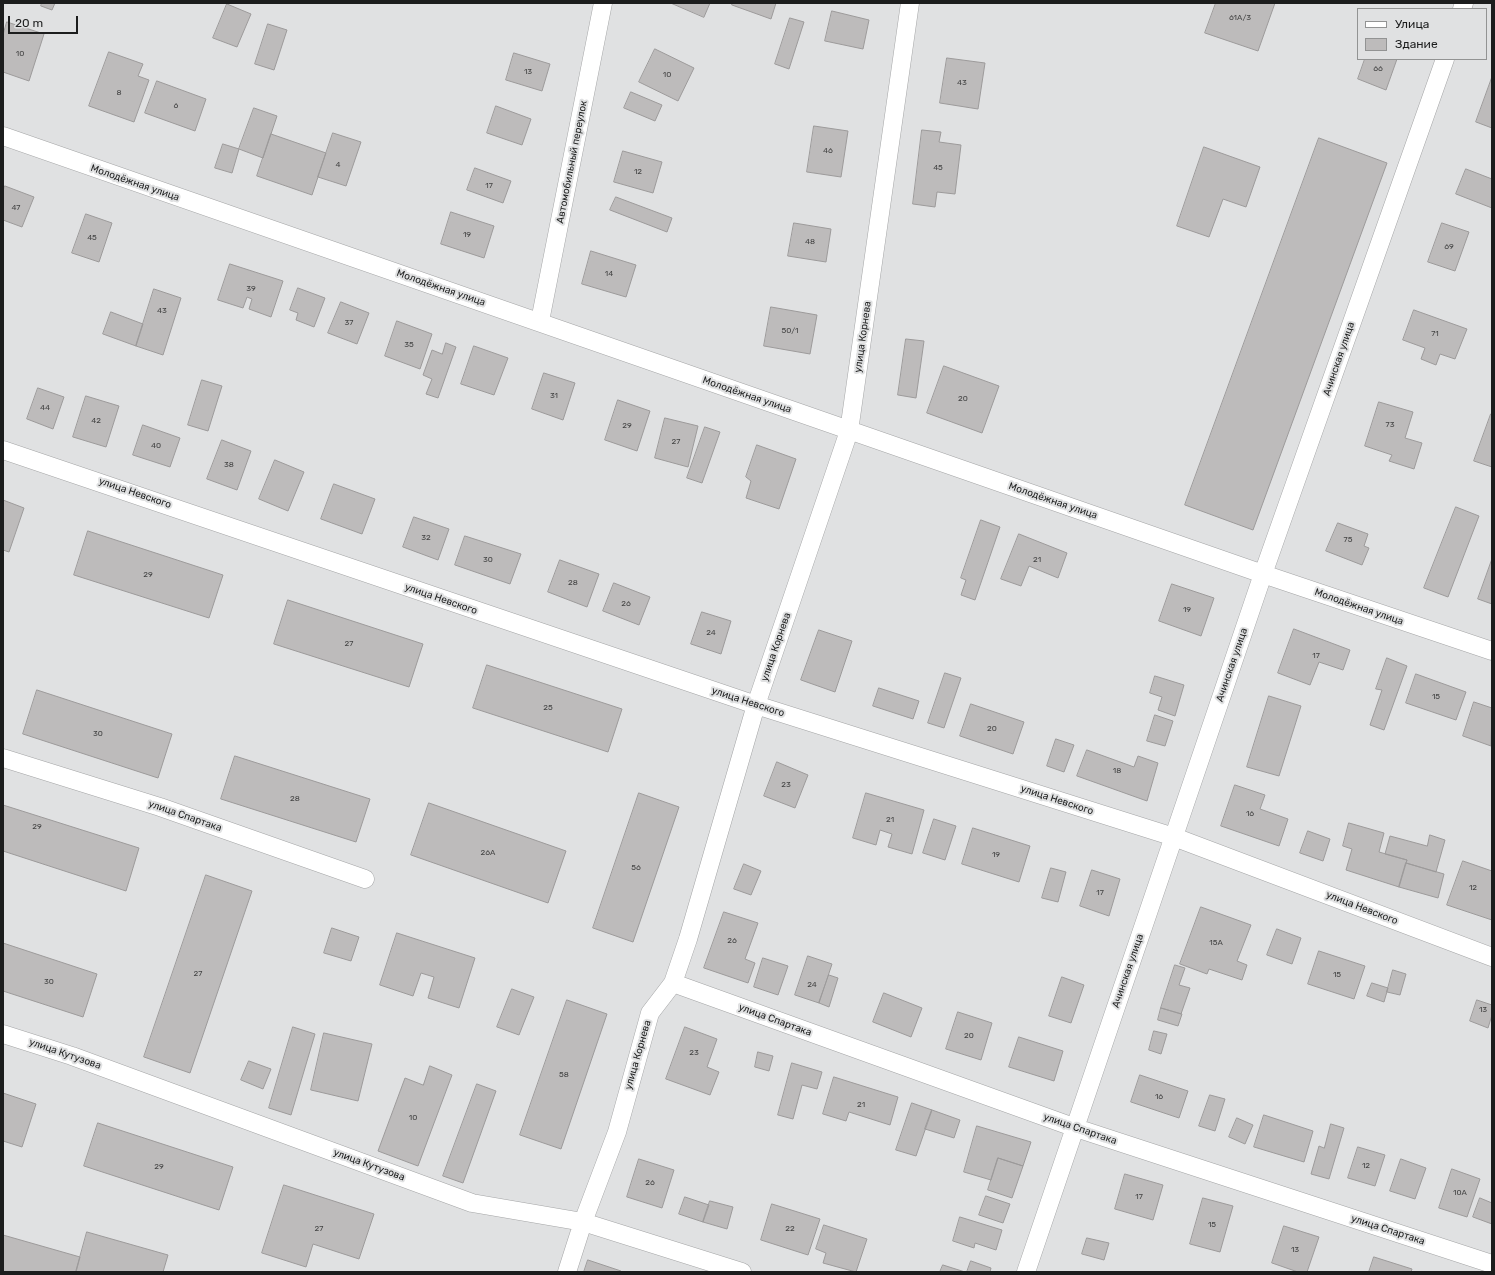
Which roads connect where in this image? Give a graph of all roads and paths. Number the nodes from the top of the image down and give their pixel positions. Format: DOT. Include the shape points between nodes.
graph roads {
  1 [pos="603,3"];
  2 [pos="910,3"];
  3 [pos="1444,60"];
  4 [pos="3,136"];
  5 [pos="540,321"];
  6 [pos="849,431"];
  7 [pos="3,450"];
  8 [pos="1263,574"];
  9 [pos="1492,651"];
  10 [pos="756,704"];
  11 [pos="3,758"];
  12 [pos="1174,837"];
  13 [pos="365,879"];
  14 [pos="1492,957"];
  15 [pos="673,983"];
  16 [pos="3,1034"];
  17 [pos="1076,1128"];
  18 [pos="583,1222"];
  19 [pos="1492,1264"];
  20 [pos="567,1272"];
  21 [pos="742,1272"];
  22 [pos="1026,1272"];
  1 -- 5 [label="street, Автомобильный переулок"];
  2 -- 6 [label="street, улица Корнева"];
  3 -- 8 [label="street, Ачинская улица"];
  4 -- 5 [label="street, Молодёжная улица"];
  5 -- 6 [label="street, Молодёжная улица"];
  6 -- 8 [label="street, Молодёжная улица"];
  6 -- 10 [label="street, улица Корнева"];
  7 -- 10 [label="street, улица Невского"];
  8 -- 9 [label="street, Молодёжная улица"];
  8 -- 12 [label="street, Ачинская улица"];
  10 -- 12 [label="street, улица Невского"];
  10 -- 15 [label="street, улица Корнева"];
  11 -- 13 [label="street, улица Спартака" via="160,808"];
  12 -- 14 [label="street, улица Невского"];
  12 -- 17 [label="street, Ачинская улица"];
  15 -- 17 [label="street, улица Спартака"];
  15 -- 18 [label="street, улица Корнева" via="650,1013 616,1132"];
  16 -- 18 [label="street, улица Кутузова" via="72,1056 472,1203"];
  17 -- 19 [label="street, улица Спартака"];
  17 -- 22 [label="street, Ачинская улица"];
  18 -- 20 [label="street, улица Корнева"];
  18 -- 21 [label="street, улица Кутузова"];
}
